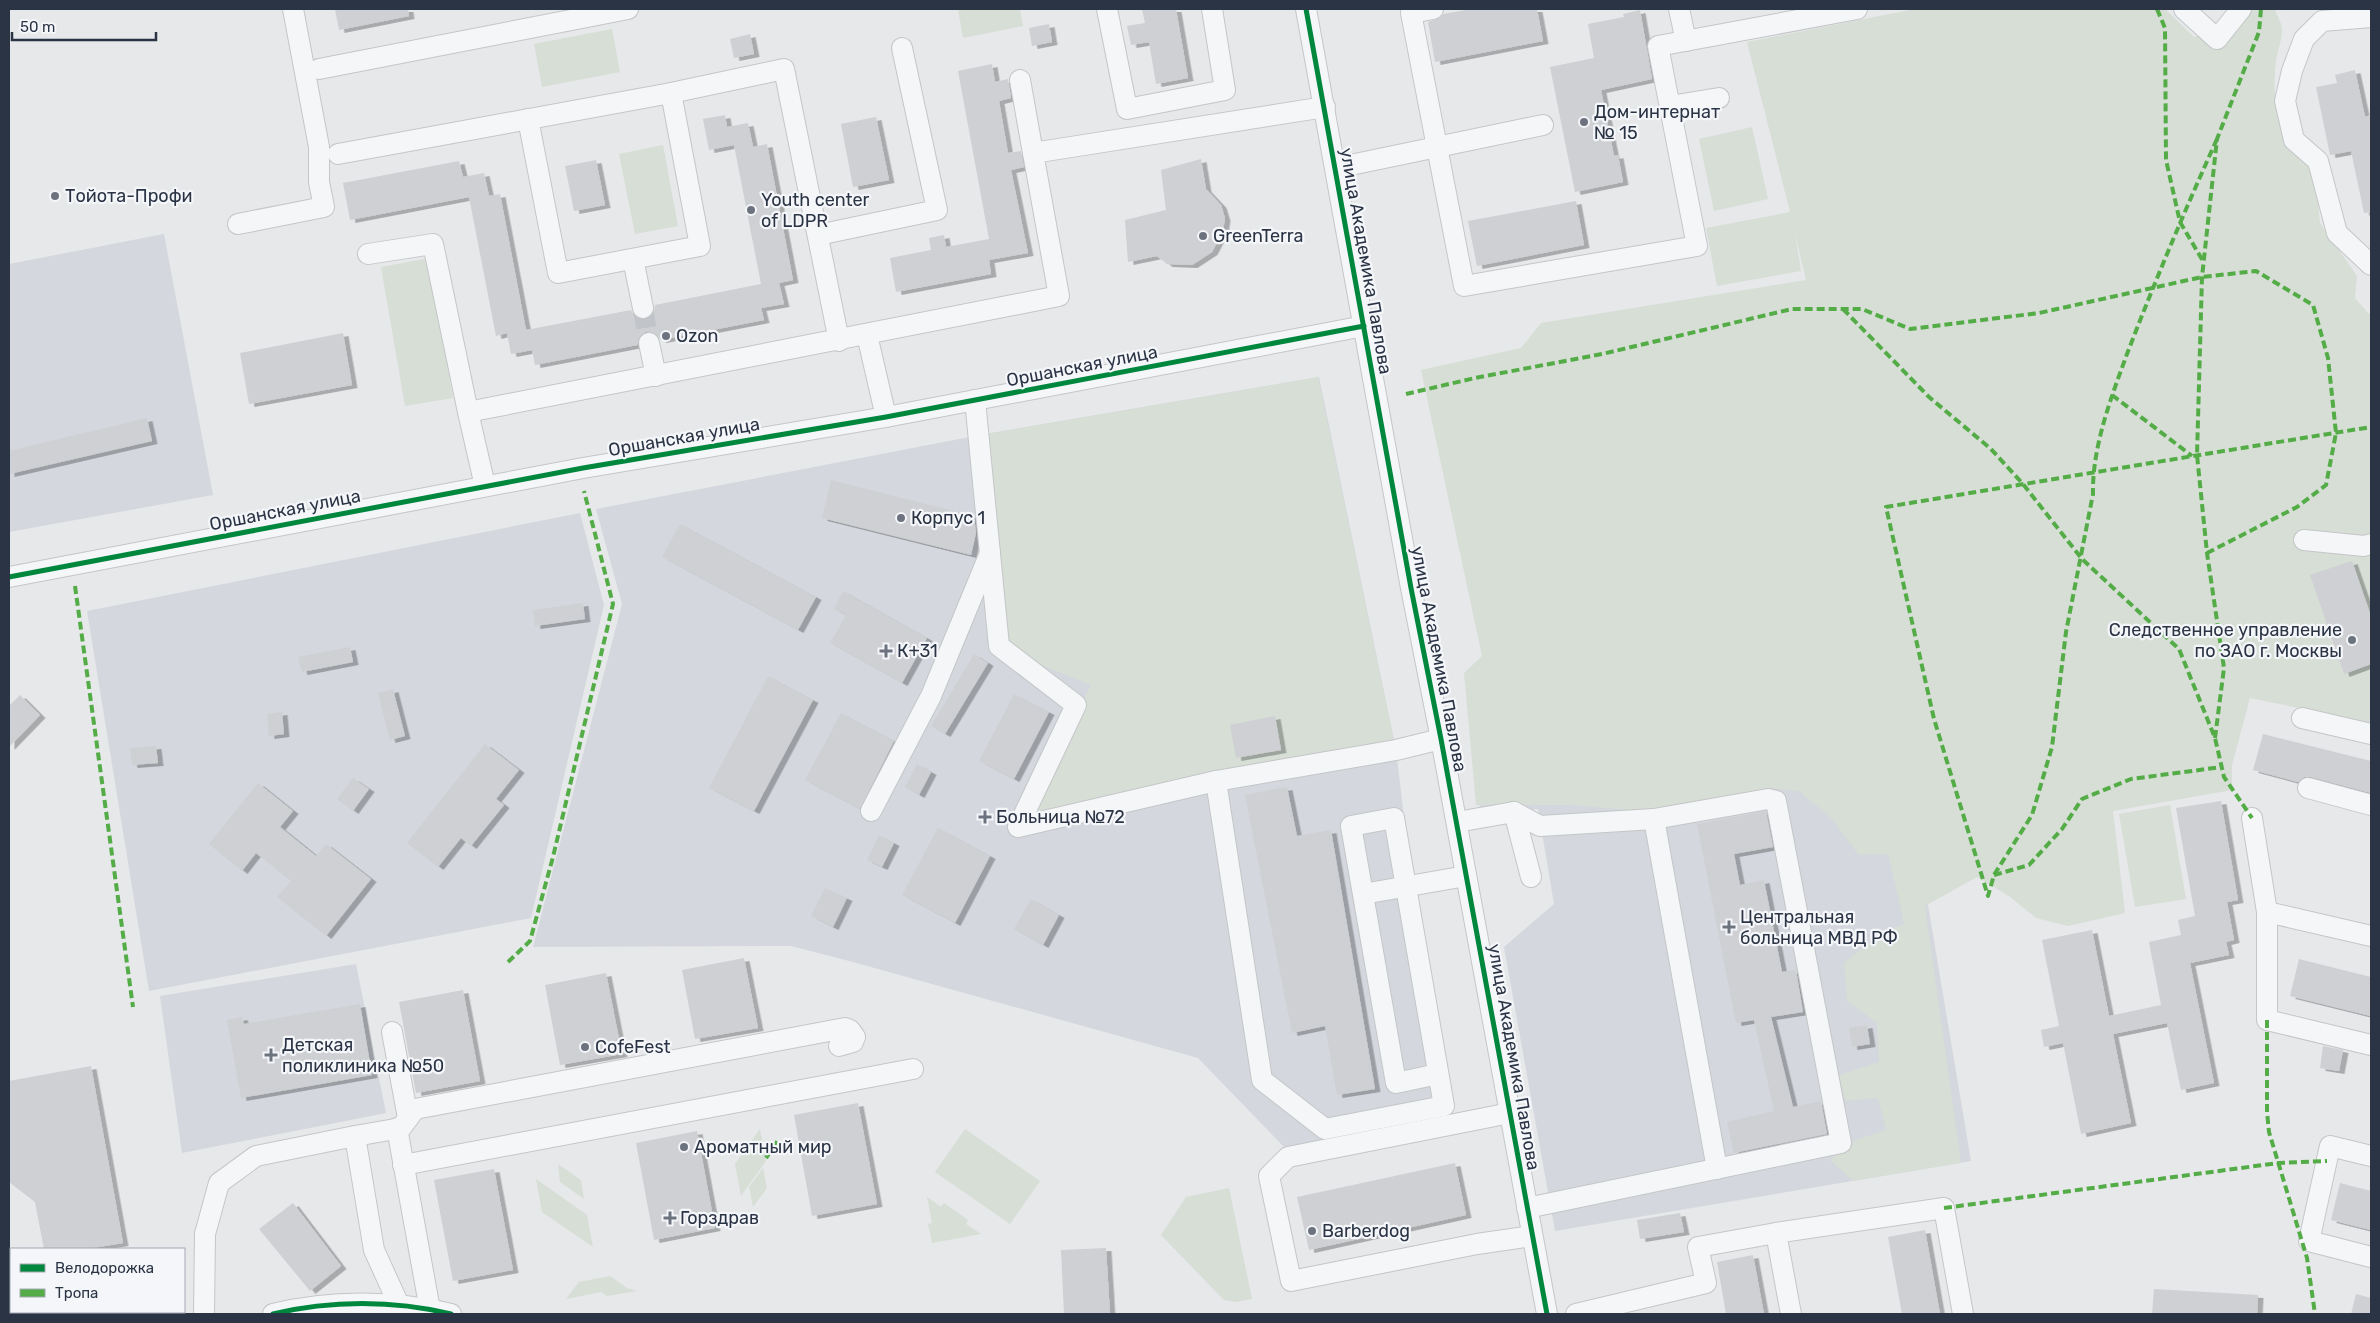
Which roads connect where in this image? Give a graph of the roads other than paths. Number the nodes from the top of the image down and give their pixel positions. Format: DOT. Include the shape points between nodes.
graph roads {
  1 [pos="293,9"];
  2 [pos="628,9"];
  3 [pos="1107,9"];
  4 [pos="1212,9"];
  5 [pos="1306,9"];
  6 [pos="1433,9"];
  7 [pos="1679,9"];
  8 [pos="1857,9"];
  9 [pos="2184,9"];
  10 [pos="2241,9"];
  11 [pos="2371,17"];
  12 [pos="1686,41"];
  13 [pos="902,48"];
  14 [pos="318,69"];
  15 [pos="1020,80"];
  16 [pos="671,93"];
  17 [pos="1719,98"];
  18 [pos="1670,106"];
  19 [pos="1325,107"];
  20 [pos="528,119"];
  21 [pos="1543,124"];
  22 [pos="1436,147"];
  23 [pos="1034,153"];
  24 [pos="338,154"];
  25 [pos="1336,168"];
  26 [pos="238,224"];
  27 [pos="818,235"];
  28 [pos="368,254"];
  29 [pos="633,259"];
  30 [pos="2371,265"];
  31 [pos="643,308"];
  32 [pos="1364,326"];
  33 [pos="867,335"];
  34 [pos="839,341"];
  35 [pos="650,343"];
  36 [pos="656,376"];
  37 [pos="975,400"];
  38 [pos="468,412"];
  39 [pos="886,417"];
  40 [pos="485,486"];
  41 [pos="2304,540"];
  42 [pos="2371,544"];
  43 [pos="990,551"];
  44 [pos="9,577"];
  45 [pos="2302,718"];
  46 [pos="2371,734"];
  47 [pos="1441,739"];
  48 [pos="1216,781"];
  49 [pos="2308,788"];
  50 [pos="2371,805"];
  51 [pos="871,811"];
  52 [pos="1514,812"];
  53 [pos="2252,818"];
  54 [pos="1654,819"];
  55 [pos="1456,822"];
  56 [pos="1466,876"];
  57 [pos="1530,877"];
  58 [pos="1406,886"];
  59 [pos="1364,894"];
  60 [pos="2267,912"];
  61 [pos="2371,936"];
  62 [pos="392,1032"];
  63 [pos="2371,1045"];
  64 [pos="839,1046"];
  65 [pos="913,1069"];
  66 [pos="1438,1074"];
  67 [pos="1510,1113"];
  68 [pos="402,1123"];
  69 [pos="355,1136"];
  70 [pos="2371,1156"];
  71 [pos="403,1165"];
  72 [pos="1717,1169"];
  73 [pos="1527,1208"];
  74 [pos="1776,1233"];
  75 [pos="1532,1236"];
  76 [pos="2371,1257"];
  77 [pos="399,1305"];
  78 [pos="430,1310"];
  79 [pos="204,1314"];
  80 [pos="273,1314"];
  81 [pos="451,1314"];
  82 [pos="1547,1314"];
  83 [pos="1576,1314"];
  84 [pos="1791,1314"];
  85 [pos="1963,1314"];
  1 -- 26 [label="street" via="319,148 319,182 324,207"];
  2 -- 14 [label="street"];
  3 -- 4 [label="street" via="1127,109 1225,90"];
  5 -- 19 [label="street, улица Академика Павлова"];
  6 -- 22 [label="street" via="1411,13"];
  7 -- 12 [label="street"];
  8 -- 12 [label="street"];
  9 -- 10 [label="street" via="2217,39"];
  11 -- 30 [label="street" via="2322,22 2304,39 2285,101 2294,140 2318,161 2337,233"];
  12 -- 18 [label="street" via="1658,46"];
  13 -- 27 [label="street" via="936,210"];
  15 -- 23 [label="street"];
  16 -- 20 [label="street"];
  16 -- 27 [label="street" via="784,69"];
  16 -- 29 [label="street" via="700,246"];
  17 -- 18 [label="street"];
  18 -- 22 [label="street" via="1697,246 1464,286"];
  19 -- 23 [label="street"];
  19 -- 25 [label="street, улица Академика Павлова"];
  20 -- 24 [label="street"];
  20 -- 29 [label="street" via="558,273"];
  21 -- 22 [label="street"];
  22 -- 25 [label="street"];
  23 -- 33 [label="street" via="1059,296"];
  25 -- 32 [label="street, улица Академика Павлова"];
  27 -- 34 [label="street"];
  28 -- 38 [label="street" via="433,244"];
  29 -- 31 [label="street"];
  32 -- 37 [label="street, Оршанская улица"];
  32 -- 47 [label="street, улица Академика Павлова"];
  33 -- 34 [label="street"];
  33 -- 39 [label="street"];
  34 -- 36 [label="street"];
  35 -- 36 [label="street"];
  36 -- 38 [label="street"];
  37 -- 39 [label="street, Оршанская улица"];
  37 -- 43 [label="street"];
  38 -- 40 [label="street"];
  39 -- 40 [label="street, Оршанская улица"];
  40 -- 44 [label="street, Оршанская улица"];
  41 -- 42 [label="street"];
  43 -- 48 [label="street" via="999,646 1076,705 1018,826"];
  43 -- 51 [label="street" via="930,696"];
  45 -- 46 [label="street"];
  47 -- 48 [label="street" via="1396,750"];
  47 -- 55 [label="street, улица Академика Павлова"];
  48 -- 66 [label="street" via="1262,1080 1325,1129 1444,1106"];
  49 -- 50 [label="street"];
  52 -- 54 [label="street" via="1540,826"];
  52 -- 55 [label="street"];
  52 -- 57 [label="street"];
  53 -- 60 [label="street"];
  54 -- 72 [label="street"];
  54 -- 72 [label="street" via="1768,799 1776,801 1842,1143"];
  55 -- 56 [label="street, улица Академика Павлова"];
  56 -- 58 [label="street"];
  56 -- 67 [label="street, улица Академика Павлова"];
  58 -- 59 [label="street"];
  58 -- 59 [label="street" via="1394,818 1352,826"];
  58 -- 66 [label="street"];
  59 -- 66 [label="street" via="1396,1083"];
  60 -- 61 [label="street"];
  60 -- 63 [label="street" via="2267,1020"];
  62 -- 68 [label="street"];
  64 -- 68 [label="street" via="853,1042 855,1037 850,1030 845,1028 415,1110"];
  65 -- 71 [label="street"];
  67 -- 73 [label="street, улица Академика Павлова"];
  67 -- 75 [label="street" via="1288,1157 1269,1176 1291,1281"];
  68 -- 69 [label="street"];
  68 -- 71 [label="street"];
  69 -- 77 [label="street" via="374,1250"];
  69 -- 79 [label="street" via="256,1156 219,1183 205,1234"];
  70 -- 76 [label="street" via="2330,1146 2309,1241"];
  71 -- 78 [label="street"];
  72 -- 73 [label="street"];
  73 -- 75 [label="street, улица Академика Павлова"];
  74 -- 83 [label="street" via="1698,1248 1706,1283"];
  74 -- 84 [label="street"];
  74 -- 85 [label="street" via="1944,1208"];
  75 -- 82 [label="street, улица Академика Павлова"];
  77 -- 78 [label="street"];
  77 -- 80 [label="street" via="325,1306"];
  78 -- 81 [label="street"];
}
